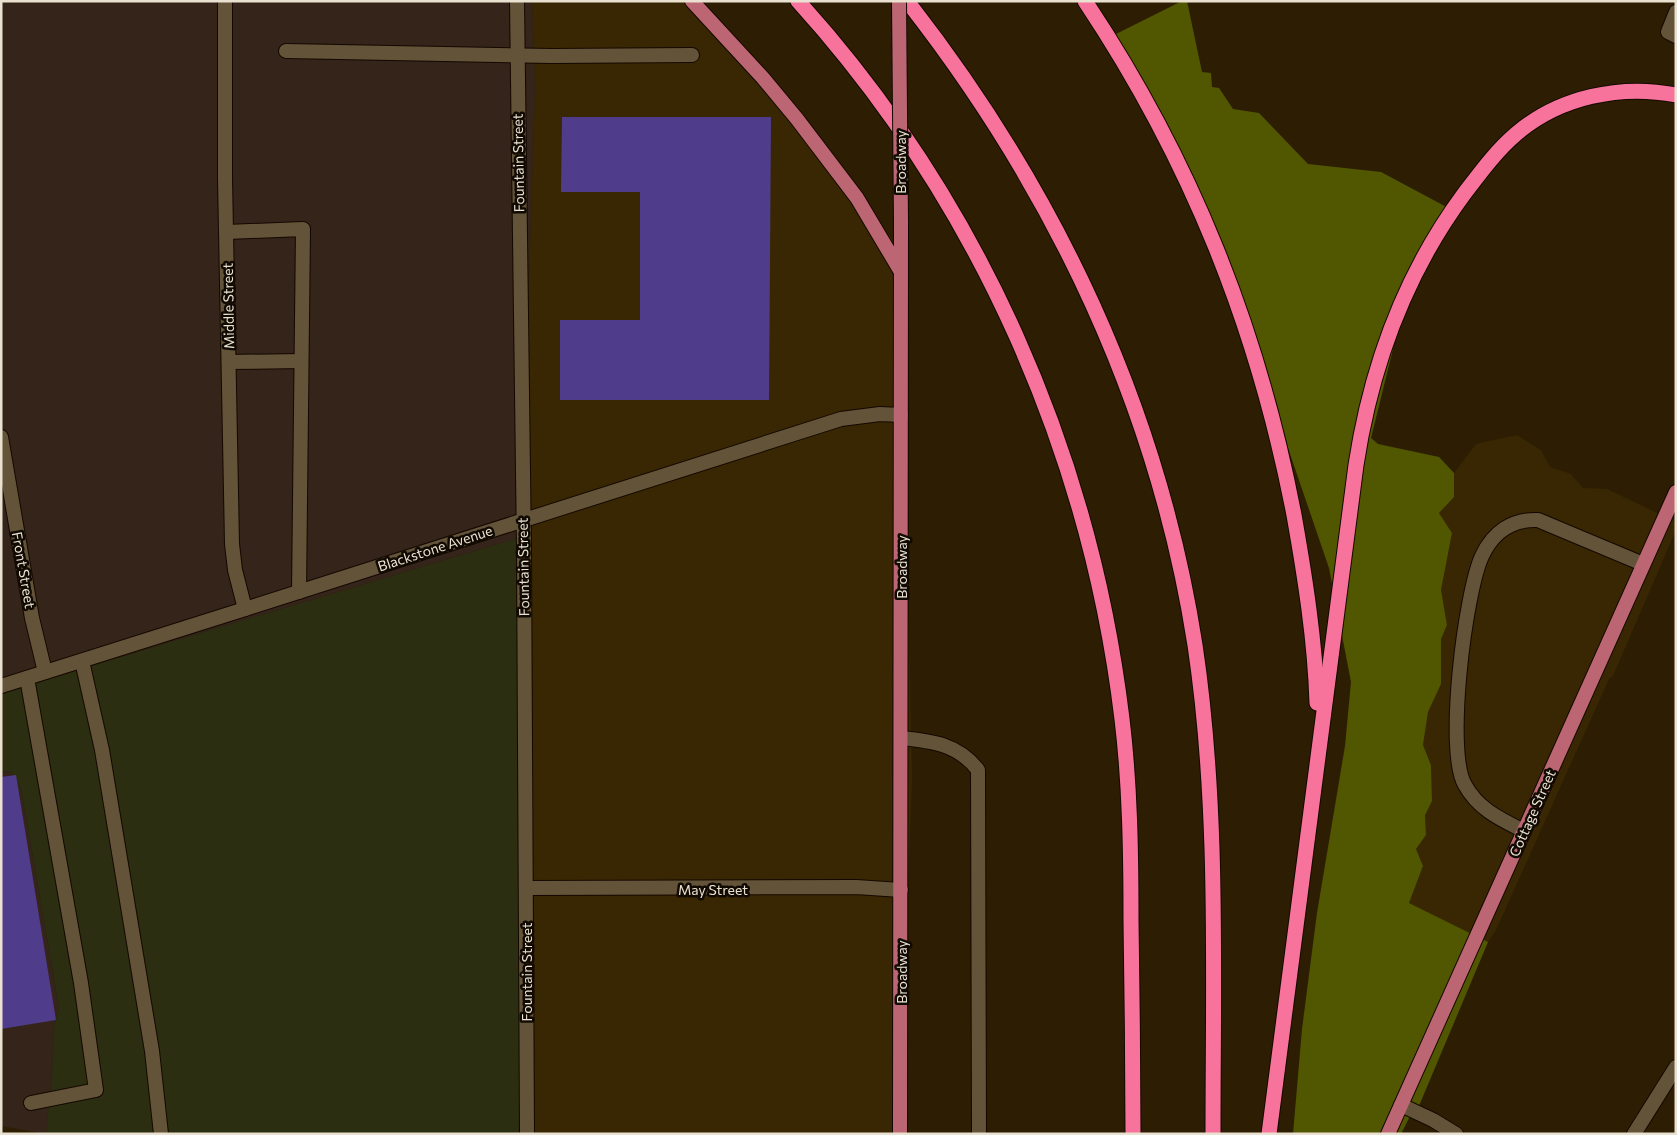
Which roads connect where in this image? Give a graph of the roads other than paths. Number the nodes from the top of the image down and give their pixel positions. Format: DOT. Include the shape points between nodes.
graph roads {
  1 [pos="225,1"];
  2 [pos="517,1"];
  3 [pos="692,1"];
  4 [pos="798,1"];
  5 [pos="899,1"];
  6 [pos="907,1"];
  7 [pos="1085,1"];
  8 [pos="1676,12"];
  9 [pos="1676,36"];
  10 [pos="286,51"];
  11 [pos="517,55"];
  12 [pos="692,55"];
  13 [pos="1676,95"];
  14 [pos="227,232"];
  15 [pos="901,272"];
  16 [pos="301,360"];
  17 [pos="229,362"];
  18 [pos="901,415"];
  19 [pos="1,437"];
  20 [pos="1676,492"];
  21 [pos="522,520"];
  22 [pos="1643,564"];
  23 [pos="299,592"];
  24 [pos="245,609"];
  25 [pos="82,661"];
  26 [pos="45,672"];
  27 [pos="27,678"];
  28 [pos="1,686"];
  29 [pos="900,738"];
  30 [pos="1318,744"];
  31 [pos="1524,831"];
  32 [pos="526,888"];
  33 [pos="901,890"];
  34 [pos="1676,1067"];
  35 [pos="31,1103"];
  36 [pos="1401,1105"];
  37 [pos="161,1134"];
  38 [pos="527,1134"];
  39 [pos="900,1134"];
  40 [pos="979,1134"];
  41 [pos="1133,1134"];
  42 [pos="1212,1134"];
  43 [pos="1269,1134"];
  44 [pos="1388,1134"];
  45 [pos="1456,1134"];
  46 [pos="1634,1134"];
  1 -- 14 [label="street, Middle Street"];
  2 -- 11 [label="street, Fountain Street"];
  3 -- 15 [label="main road" via="797,119 857,198"];
  4 -- 41 [label="highway" via="906,137 968,238 1040,390 1078,498 1105,609 1122,721 1130,836"];
  5 -- 15 [label="main road, Broadway, bridge"];
  6 -- 42 [label="highway" via="976,92 1063,238 1112,346 1171,528 1195,645 1207,761"];
  7 -- 30 [label="highway" via="1126,65 1179,162 1217,247 1250,338 1277,438 1304,574 1315,663"];
  8 -- 9 [label="street" via="1668,32"];
  10 -- 11 [label="street"];
  11 -- 12 [label="street"];
  11 -- 21 [label="street, Fountain Street"];
  13 -- 30 [label="highway" via="1626,90 1570,103 1547,113 1502,146 1452,210 1433,241 1386,342 1362,428"];
  14 -- 16 [label="street" via="303,230"];
  14 -- 17 [label="street, Middle Street"];
  15 -- 18 [label="main road, Broadway"];
  16 -- 17 [label="street"];
  16 -- 23 [label="street"];
  17 -- 24 [label="street, Middle Street" via="232,544"];
  18 -- 21 [label="street, Blackstone Avenue" via="841,419"];
  18 -- 29 [label="main road, Broadway"];
  19 -- 26 [label="street, Front Street" via="35,637"];
  20 -- 22 [label="main road, Cottage Street"];
  21 -- 23 [label="street, Blackstone Avenue"];
  21 -- 32 [label="street, Fountain Street"];
  22 -- 31 [label="main road, Cottage Street"];
  22 -- 31 [label="street" via="1538,520 1522,519 1508,525 1495,537 1482,556 1462,651 1457,710 1459,766 1463,784 1476,801 1491,814"];
  23 -- 24 [label="street, Blackstone Avenue"];
  24 -- 25 [label="street, Blackstone Avenue"];
  25 -- 26 [label="street, Blackstone Avenue"];
  25 -- 37 [label="street" via="104,759 152,1050"];
  26 -- 27 [label="street, Blackstone Avenue"];
  27 -- 28 [label="street, Blackstone Avenue"];
  27 -- 35 [label="street" via="81,984 96,1090"];
  29 -- 33 [label="main road, Broadway"];
  29 -- 40 [label="street" via="955,748 978,770"];
  30 -- 43 [label="highway"];
  31 -- 36 [label="main road, Cottage Street"];
  32 -- 33 [label="street, May Street" via="856,887"];
  32 -- 38 [label="street, Fountain Street"];
  33 -- 39 [label="main road, Broadway"];
  34 -- 46 [label="street"];
  36 -- 44 [label="main road, Cottage Street"];
  36 -- 45 [label="street"];
}
